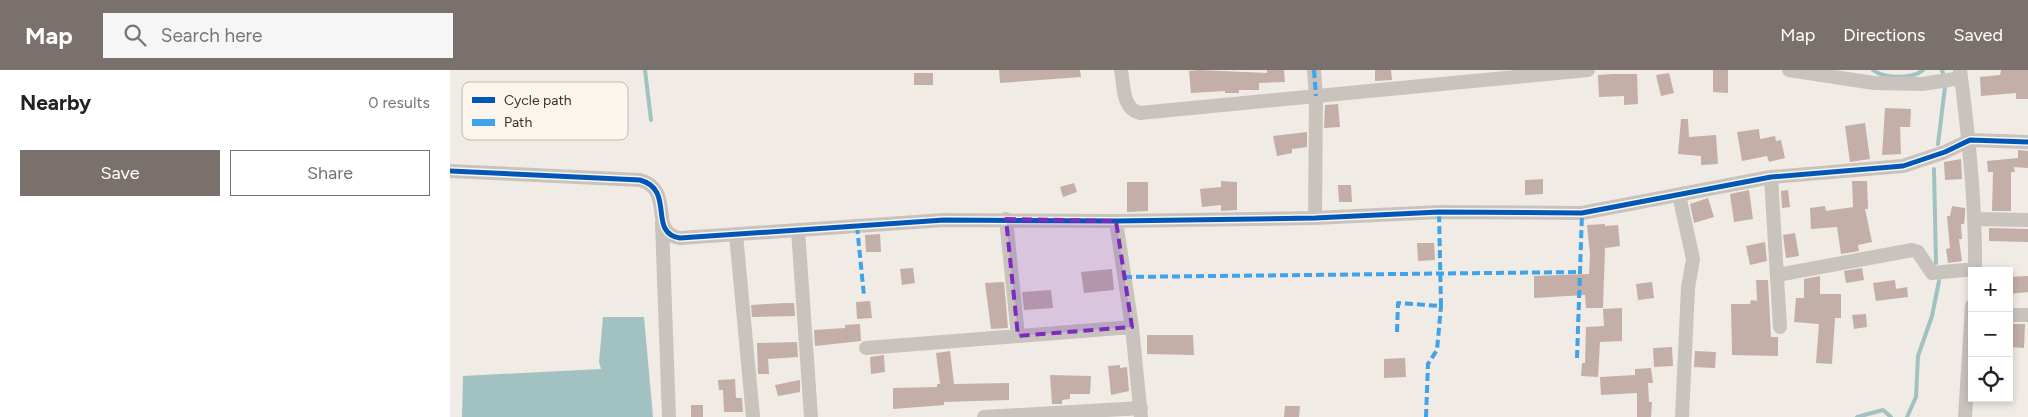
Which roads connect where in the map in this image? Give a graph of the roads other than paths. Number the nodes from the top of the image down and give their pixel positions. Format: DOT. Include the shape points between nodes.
graph roads {
  1 [pos="1121,70"];
  2 [pos="1314,70"];
  3 [pos="1588,70"];
  4 [pos="1789,70"];
  5 [pos="1960,74"];
  6 [pos="1316,96"];
  7 [pos="1970,140"];
  8 [pos="2028,142"];
  9 [pos="450,171"];
  10 [pos="1771,177"];
  11 [pos="1680,196"];
  12 [pos="1315,218"];
  13 [pos="1006,219"];
  14 [pos="1976,219"];
  15 [pos="2028,220"];
  16 [pos="1116,221"];
  17 [pos="662,222"];
  18 [pos="798,230"];
  19 [pos="736,234"];
  20 [pos="1975,267"];
  21 [pos="1968,270"];
  22 [pos="1777,275"];
  23 [pos="2013,315"];
  24 [pos="2028,315"];
  25 [pos="1132,327"];
  26 [pos="1780,328"];
  27 [pos="1018,336"];
  28 [pos="866,348"];
  29 [pos="1968,357"];
  30 [pos="1141,413"];
  31 [pos="670,417"];
  32 [pos="753,417"];
  33 [pos="812,417"];
  34 [pos="984,417"];
  35 [pos="1682,417"];
  36 [pos="1965,417"];
  1 -- 6 [label="street" via="1127,104 1140,113"];
  2 -- 6 [label="street"];
  3 -- 6 [label="street"];
  4 -- 5 [label="street" via="1874,83 1922,84"];
  5 -- 7 [label="street"];
  6 -- 12 [label="street"];
  7 -- 8 [label="street"];
  7 -- 10 [label="street" via="1946,152 1903,166"];
  7 -- 14 [label="street"];
  9 -- 17 [label="street" via="640,180 648,182 658,192"];
  10 -- 11 [label="street"];
  10 -- 22 [label="street"];
  11 -- 12 [label="street" via="1582,213 1439,212"];
  11 -- 35 [label="street" via="1693,259 1688,288"];
  12 -- 16 [label="street"];
  13 -- 16 [label="street"];
  13 -- 18 [label="street"];
  13 -- 27 [label="street"];
  14 -- 15 [label="street"];
  14 -- 20 [label="street"];
  16 -- 25 [label="street"];
  17 -- 19 [label="street" via="673,237"];
  17 -- 31 [label="street"];
  18 -- 19 [label="street"];
  18 -- 33 [label="street"];
  19 -- 32 [label="street"];
  21 -- 22 [label="street" via="1932,273 1918,252 1912,250"];
  22 -- 26 [label="street"];
  23 -- 24 [label="street"];
  25 -- 27 [label="street"];
  25 -- 30 [label="street"];
  27 -- 28 [label="street"];
  29 -- 36 [label="street"];
  30 -- 34 [label="street"];
}
